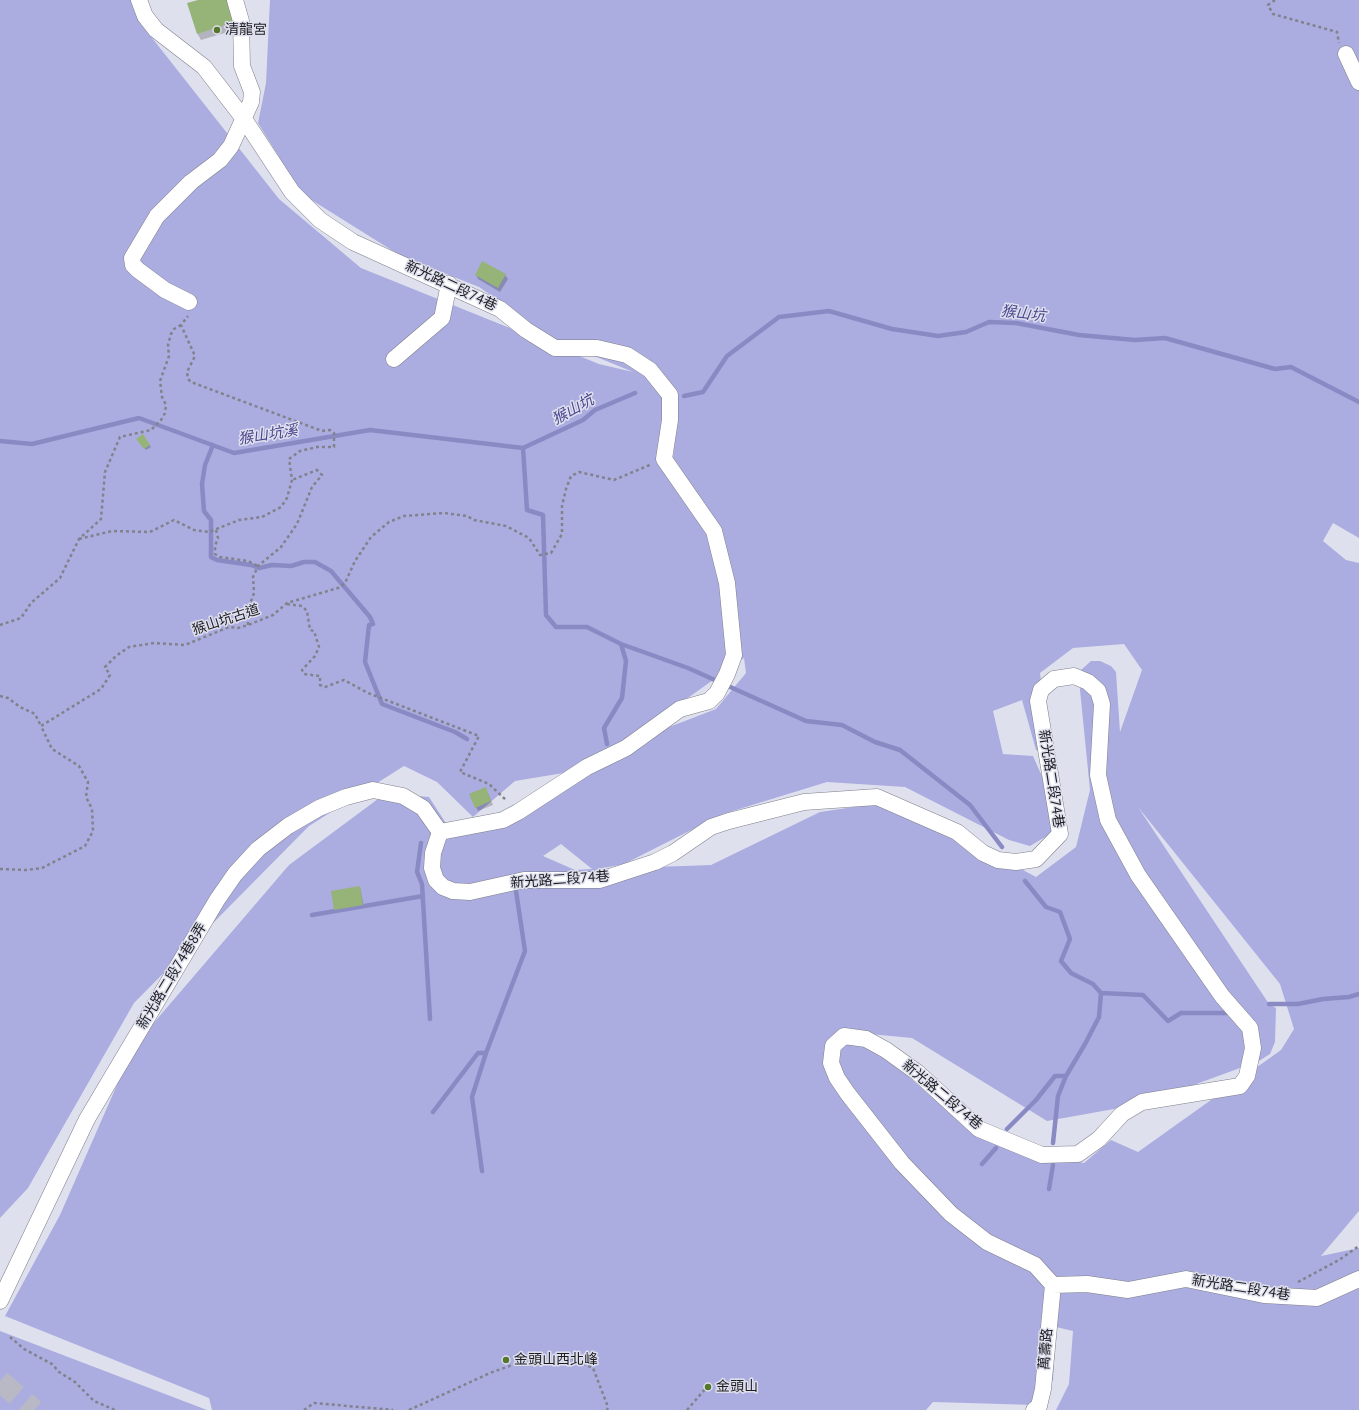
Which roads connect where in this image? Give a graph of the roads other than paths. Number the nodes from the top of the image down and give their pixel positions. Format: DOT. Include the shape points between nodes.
graph roads {
  1 [pos="139,0"];
  2 [pos="234,0"];
  3 [pos="1346,54"];
  4 [pos="1359,82"];
  5 [pos="244,120"];
  6 [pos="449,284"];
  7 [pos="189,302"];
  8 [pos="394,359"];
  9 [pos="440,832"];
  10 [pos="1359,1278"];
  11 [pos="1053,1285"];
  12 [pos="0,1301"];
  13 [pos="1034,1410"];
  1 -- 5 [label="street, 新光路二段74巷" via="145,16 156,30 204,67"];
  2 -- 5 [label="street" via="241,21 242,66 252,92"];
  3 -- 4 [label="street"];
  5 -- 6 [label="street, 新光路二段74巷" via="292,192 320,220 353,242"];
  5 -- 7 [label="street" via="232,146 220,160 191,182 157,216 132,258 133,265 138,270 165,290"];
  6 -- 8 [label="street" via="442,318"];
  6 -- 9 [label="street, 新光路二段74巷" via="500,309 526,330 555,348 597,348 627,355 650,370 670,395 670,420 664,459 714,531 727,583 734,655 717,693 709,701 675,712 626,748 587,767 502,820"];
  9 -- 11 [label="street, 新光路二段74巷" via="433,853 432,868 436,880 443,887 453,891 524,880 600,880 655,862 673,853 710,827 729,821 804,802 877,797 957,832 998,860 1016,862 1036,859 1060,834 1038,701 1041,690 1054,680 1067,677 1074,676 1088,682 1098,691 1102,704 1098,775 1108,820 1138,875 1222,996 1250,1028 1253,1048 1248,1076 1240,1086 1142,1102 1122,1114 1099,1139 1078,1154 1042,1155 979,1129 918,1073 866,1039 844,1036 833,1046 831,1063 848,1094 902,1163 951,1214 987,1242 1035,1265"];
  9 -- 12 [label="street, 新光路二段74巷8弄" via="423,808 403,796 373,790 346,796 319,808 288,826 258,849 235,874 217,900 87,1118"];
  10 -- 11 [label="street, 新光路二段74巷" via="1317,1298 1281,1297 1186,1279 1128,1290 1088,1284"];
  11 -- 13 [label="street, 萬壽路" via="1043,1389 1039,1406"];
}
